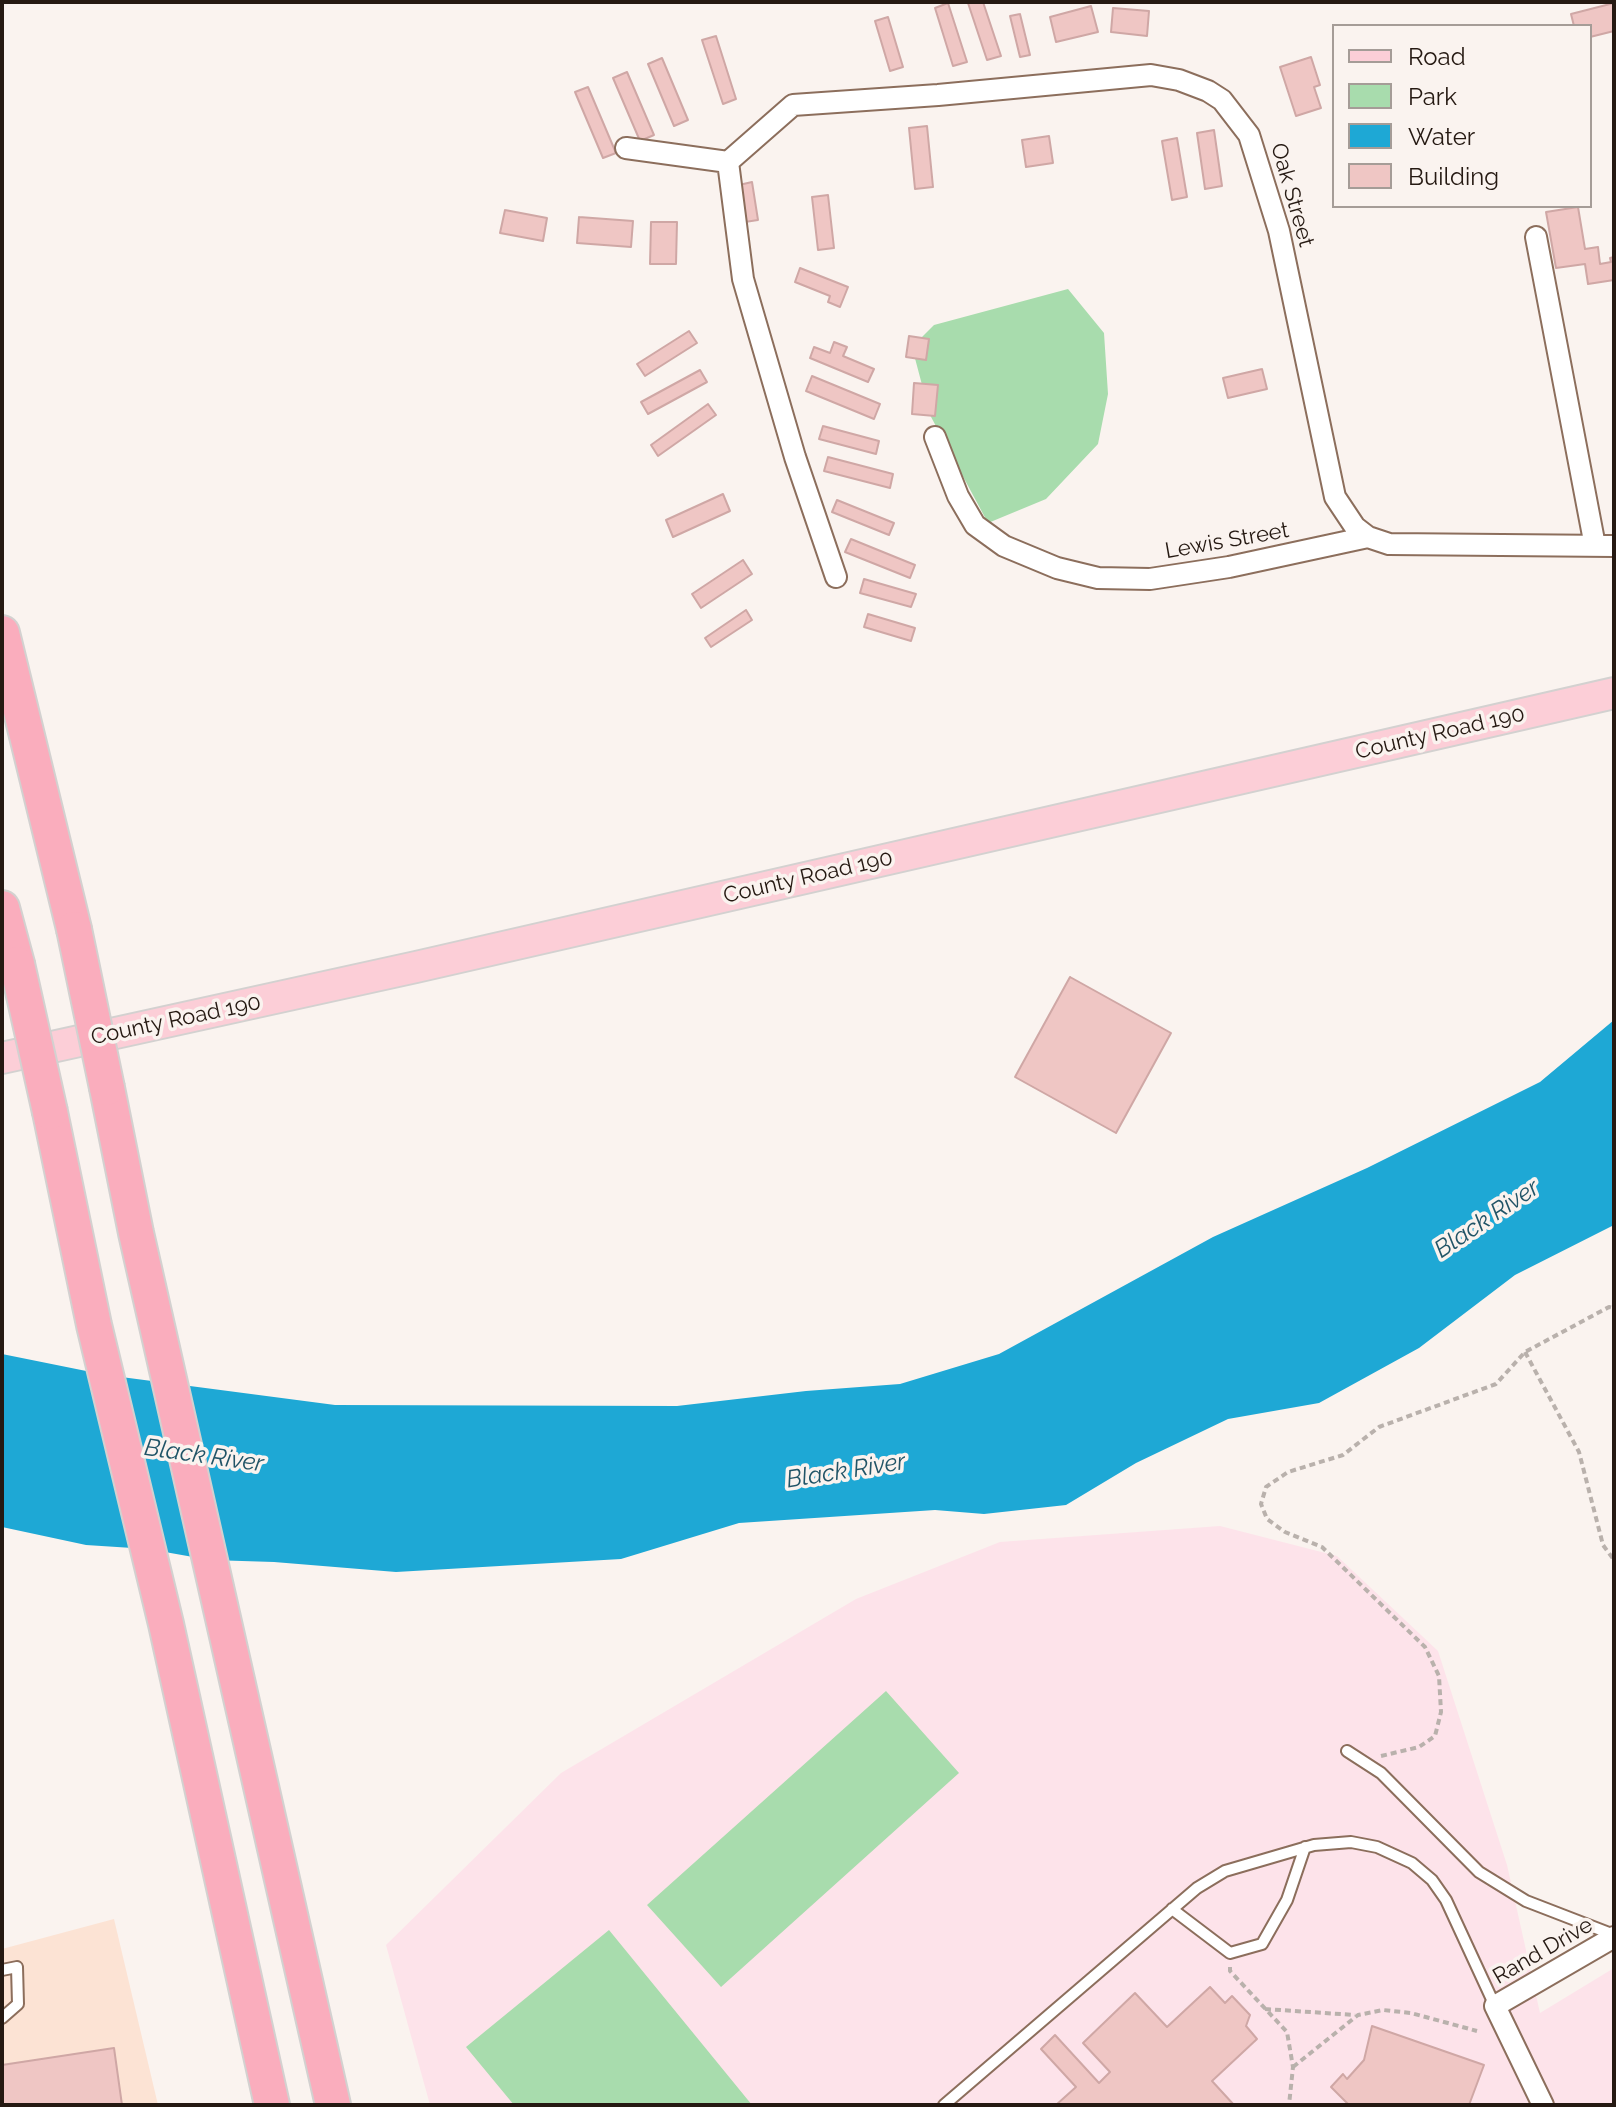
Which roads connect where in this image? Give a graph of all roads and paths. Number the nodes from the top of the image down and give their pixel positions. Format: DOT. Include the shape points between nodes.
graph roads {
  1 [pos="626,148"];
  2 [pos="728,162"];
  3 [pos="1536,237"];
  4 [pos="935,437"];
  5 [pos="1368,537"];
  6 [pos="1604,546"];
  7 [pos="836,577"];
  8 [pos="2,633"];
  9 [pos="1614,693"];
  10 [pos="2,908"];
  11 [pos="2,1058"];
  12 [pos="1614,1308"];
  13 [pos="1525,1352"];
  14 [pos="1614,1560"];
  15 [pos="1347,1751"];
  16 [pos="1362,1761"];
  17 [pos="1305,1847"];
  18 [pos="1172,1909"];
  19 [pos="1614,1936"];
  20 [pos="1230,1953"];
  21 [pos="2,1970"];
  22 [pos="1495,2006"];
  23 [pos="1265,2009"];
  24 [pos="1358,2015"];
  25 [pos="2,2018"];
  26 [pos="1477,2031"];
  27 [pos="1293,2067"];
  28 [pos="272,2105"];
  29 [pos="333,2105"];
  30 [pos="944,2105"];
  31 [pos="1289,2105"];
  32 [pos="1543,2105"];
  1 -- 2 [label="street"];
  2 -- 5 [label="street, Oak Street" via="793,105 1151,75 1179,80 1222,100 1249,135 1264,174 1335,497"];
  2 -- 7 [label="street" via="743,279"];
  3 -- 6 [label="street"];
  4 -- 5 [label="street, Lewis Street" via="975,525 1004,546 1098,578 1150,579"];
  5 -- 6 [label="street, Lewis Street" via="1389,544"];
  8 -- 29 [label="highway, bridge" via="74,929 157,1329"];
  9 -- 11 [label="main road, County Road 190"];
  10 -- 28 [label="highway, bridge"];
  12 -- 13 [label="path"];
  13 -- 14 [label="path" via="1579,1452 1603,1545"];
  13 -- 16 [label="path" via="1496,1384 1379,1427 1343,1455 1288,1472 1266,1487 1261,1504 1267,1519 1322,1547 1425,1647 1439,1676 1441,1712 1435,1736 1419,1747"];
  15 -- 16 [label="lane"];
  16 -- 19 [label="lane" via="1381,1773 1479,1872 1526,1901"];
  17 -- 18 [label="lane" via="1225,1871"];
  17 -- 20 [label="lane" via="1287,1900 1262,1944"];
  17 -- 22 [label="lane" via="1351,1842 1412,1863 1446,1900"];
  18 -- 20 [label="lane"];
  18 -- 30 [label="lane"];
  19 -- 22 [label="street, Rand Drive"];
  20 -- 23 [label="path" via="1230,1971"];
  21 -- 25 [label="lane" via="17,1967 18,2004"];
  22 -- 32 [label="street"];
  23 -- 24 [label="path"];
  23 -- 27 [label="path" via="1287,2032"];
  24 -- 26 [label="path" via="1383,2010 1411,2013"];
  24 -- 27 [label="path"];
  27 -- 31 [label="path"];
}
